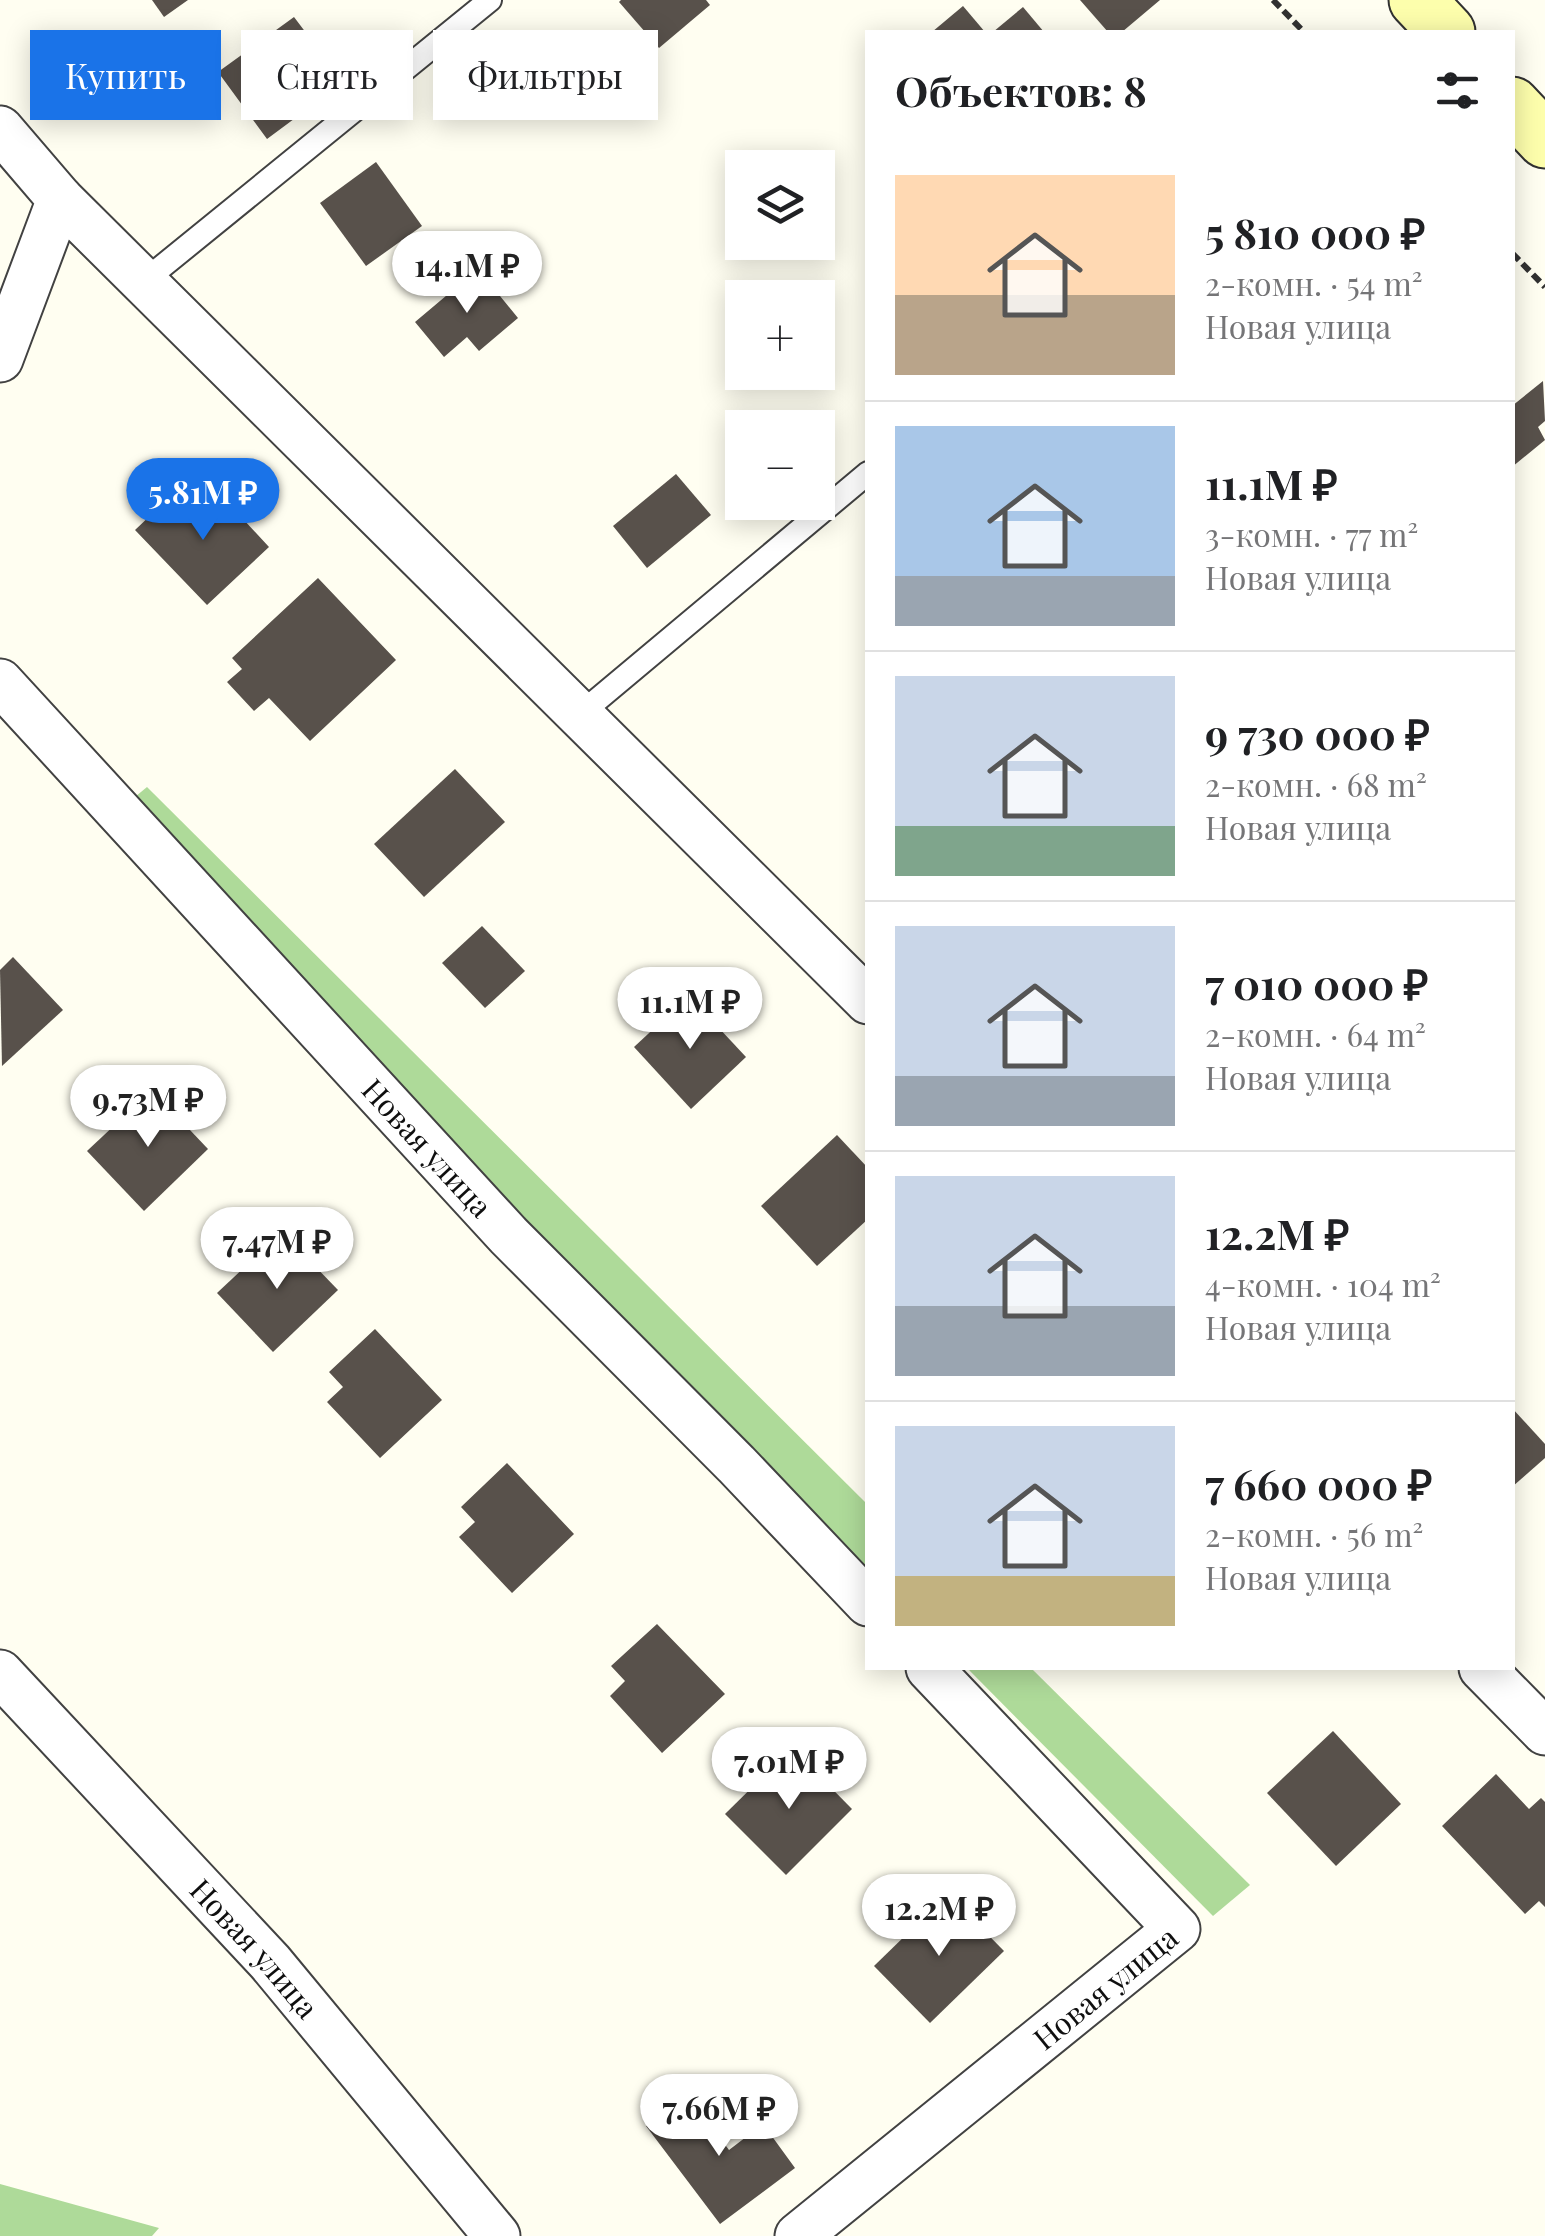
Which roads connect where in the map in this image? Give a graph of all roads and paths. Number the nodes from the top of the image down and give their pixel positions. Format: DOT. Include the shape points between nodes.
graph roads {
  1 [pos="490,0"];
  2 [pos="1273,0"];
  3 [pos="1417,0"];
  4 [pos="1302,30"];
  5 [pos="1445,30"];
  6 [pos="1515,108"];
  7 [pos="0,129"];
  8 [pos="1545,140"];
  9 [pos="60,199"];
  10 [pos="1515,256"];
  11 [pos="143,282"];
  12 [pos="1545,287"];
  13 [pos="0,359"];
  14 [pos="865,476"];
  15 [pos="0,682"];
  16 [pos="580,715"];
  17 [pos="865,997"];
  18 [pos="865,1600"];
  19 [pos="931,1670"];
  20 [pos="1484,1670"];
  21 [pos="0,1673"];
  22 [pos="1545,1732"];
  23 [pos="497,2236"];
  24 [pos="798,2236"];
  1 -- 11 [label="lane"];
  2 -- 4 [label="path"];
  3 -- 5 [label="main road"];
  6 -- 8 [label="main road"];
  7 -- 9 [label="street"];
  9 -- 11 [label="street"];
  9 -- 13 [label="street"];
  10 -- 12 [label="path"];
  11 -- 16 [label="street"];
  14 -- 16 [label="lane"];
  15 -- 18 [label="street, Новая улица" via="508,1234"];
  16 -- 17 [label="street"];
  19 -- 24 [label="street, Новая улица" via="1177,1929"];
  20 -- 22 [label="street"];
  21 -- 23 [label="street, Новая улица" via="270,1962"];
}
